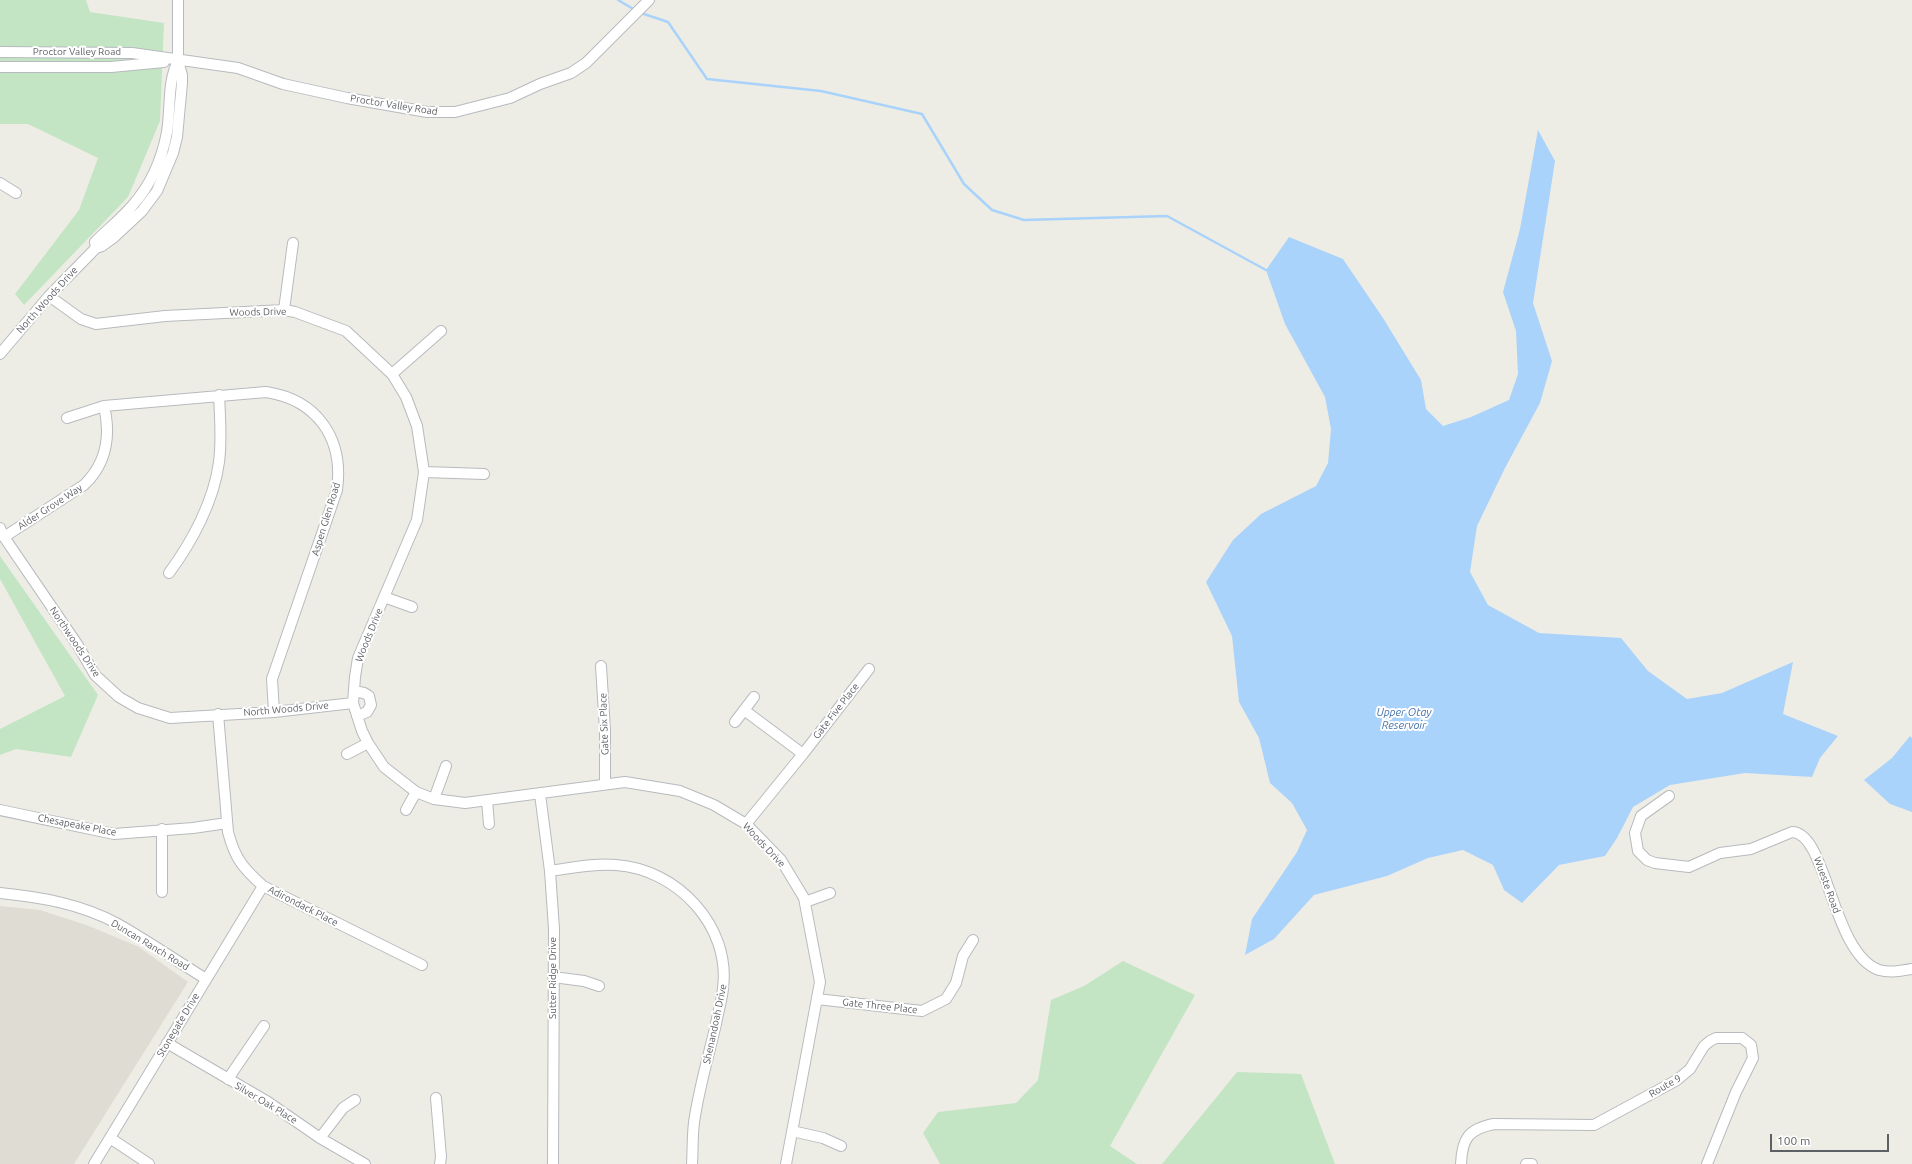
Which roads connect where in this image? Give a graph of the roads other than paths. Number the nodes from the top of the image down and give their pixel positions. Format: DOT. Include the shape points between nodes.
graph roads {
  1 [pos="178,0"];
  2 [pos="649,0"];
  3 [pos="0,52"];
  4 [pos="178,61"];
  5 [pos="0,67"];
  6 [pos="0,183"];
  7 [pos="16,193"];
  8 [pos="293,243"];
  9 [pos="49,296"];
  10 [pos="284,310"];
  11 [pos="441,331"];
  12 [pos="0,354"];
  13 [pos="392,374"];
  14 [pos="219,395"];
  15 [pos="104,406"];
  16 [pos="67,418"];
  17 [pos="424,472"];
  18 [pos="484,474"];
  19 [pos="0,528"];
  20 [pos="4,538"];
  21 [pos="169,573"];
  22 [pos="384,597"];
  23 [pos="412,607"];
  24 [pos="601,666"];
  25 [pos="870,669"];
  26 [pos="354,692"];
  27 [pos="754,697"];
  28 [pos="353,703"];
  29 [pos="744,710"];
  30 [pos="274,712"];
  31 [pos="218,714"];
  32 [pos="357,716"];
  33 [pos="735,722"];
  34 [pos="368,743"];
  35 [pos="347,754"];
  36 [pos="803,754"];
  37 [pos="446,766"];
  38 [pos="605,783"];
  39 [pos="416,792"];
  40 [pos="540,794"];
  41 [pos="1668,796"];
  42 [pos="434,799"];
  43 [pos="487,801"];
  44 [pos="0,810"];
  45 [pos="406,810"];
  46 [pos="227,823"];
  47 [pos="489,824"];
  48 [pos="746,824"];
  49 [pos="162,829"];
  50 [pos="550,872"];
  51 [pos="263,886"];
  52 [pos="162,892"];
  53 [pos="0,893"];
  54 [pos="830,893"];
  55 [pos="805,902"];
  56 [pos="973,940"];
  57 [pos="422,965"];
  58 [pos="1912,969"];
  59 [pos="553,977"];
  60 [pos="206,979"];
  61 [pos="599,986"];
  62 [pos="817,999"];
  63 [pos="264,1026"];
  64 [pos="167,1043"];
  65 [pos="228,1079"];
  66 [pos="436,1098"];
  67 [pos="355,1100"];
  68 [pos="792,1131"];
  69 [pos="110,1138"];
  70 [pos="320,1138"];
  71 [pos="841,1146"];
  72 [pos="94,1164"];
  73 [pos="149,1164"];
  74 [pos="365,1164"];
  75 [pos="440,1164"];
  76 [pos="553,1164"];
  77 [pos="692,1164"];
  78 [pos="786,1164"];
  79 [pos="1461,1164"];
  80 [pos="1526,1164"];
  81 [pos="1532,1164"];
  82 [pos="1707,1164"];
  1 -- 4 [label="street, North Woods Drive"];
  2 -- 4 [label="street, Proctor Valley Road" via="586,63 571,73 510,98 455,112 427,112 347,98 283,84 238,68"];
  3 -- 4 [label="street, Proctor Valley Road" via="132,53"];
  4 -- 5 [label="street, Proctor Valley Road" via="111,67"];
  4 -- 9 [label="street, North Woods Drive" via="172,73 167,133 154,172 140,197 95,242 96,248"];
  6 -- 7 [label="street"];
  8 -- 10 [label="street"];
  9 -- 10 [label="street, Woods Drive" via="80,319 96,324 165,316"];
  9 -- 12 [label="street, North Woods Drive"];
  10 -- 13 [label="street, Woods Drive" via="346,331"];
  11 -- 13 [label="street"];
  13 -- 17 [label="street, Woods Drive" via="406,397 417,426"];
  14 -- 15 [label="street, Aspen Glen Road"];
  14 -- 21 [label="street" via="219,456 214,486 188,546"];
  14 -- 30 [label="street, Aspen Glen Road" via="266,392 283,395 299,402 325,427 334,444 338,462 337,490 272,679"];
  15 -- 16 [label="street, Aspen Glen Road"];
  15 -- 20 [label="street, Alder Grove Way" via="108,420 107,446 94,474 84,485"];
  17 -- 18 [label="street"];
  17 -- 22 [label="street, Woods Drive" via="417,520"];
  19 -- 20 [label="street"];
  20 -- 31 [label="street, Northwoods Drive" via="95,675 110,690 133,706 170,718"];
  22 -- 23 [label="street"];
  22 -- 26 [label="street, Woods Drive" via="358,658"];
  24 -- 38 [label="street, Gate Six Place"];
  25 -- 36 [label="street, Gate Five Place"];
  26 -- 28 [label="street, Woods Drive"];
  26 -- 32 [label="street" via="369,696 371,705 367,712"];
  27 -- 29 [label="street"];
  28 -- 30 [label="street, North Woods Drive"];
  28 -- 32 [label="street, Woods Drive"];
  29 -- 33 [label="street"];
  29 -- 36 [label="street"];
  30 -- 31 [label="street, North Woods Drive"];
  31 -- 46 [label="street, Adirondack Place"];
  32 -- 34 [label="street, Woods Drive"];
  34 -- 35 [label="street"];
  34 -- 39 [label="street, Woods Drive" via="384,767"];
  36 -- 48 [label="street, Gate Five Place"];
  37 -- 42 [label="street"];
  38 -- 40 [label="street, Woods Drive"];
  38 -- 48 [label="street, Woods Drive" via="624,782 680,791 714,805"];
  39 -- 42 [label="street, Woods Drive"];
  39 -- 45 [label="street"];
  40 -- 43 [label="street, Woods Drive"];
  40 -- 50 [label="street, Sutter Ridge Drive"];
  41 -- 58 [label="street, Wueste Road" via="1641,816 1636,827 1634,838 1638,851 1647,860 1689,867 1720,853 1751,849 1792,832 1799,833 1815,852 1837,912 1856,952 1867,963 1883,971"];
  42 -- 43 [label="street, Woods Drive" via="465,803"];
  43 -- 47 [label="street"];
  44 -- 49 [label="street, Chesapeake Place" via="114,834"];
  46 -- 49 [label="street, Chesapeake Place"];
  46 -- 51 [label="street, Adirondack Place" via="232,846 246,871"];
  48 -- 55 [label="street, Woods Drive" via="781,860"];
  49 -- 52 [label="street"];
  50 -- 59 [label="street, Sutter Ridge Drive" via="554,929"];
  50 -- 77 [label="street, Shenandoah Drive" via="605,864 627,866 648,872 687,896 703,914 714,934 721,955 724,989 695,1117"];
  51 -- 57 [label="street, Adirondack Place"];
  51 -- 60 [label="street, Stonegate Drive"];
  53 -- 60 [label="street, Duncan Ranch Road" via="30,896 73,906 117,923"];
  54 -- 55 [label="street"];
  55 -- 62 [label="street, Woods Drive" via="820,982"];
  56 -- 62 [label="street, Gate Three Place" via="963,956 956,983 946,1000 922,1011"];
  59 -- 61 [label="street" via="584,981"];
  59 -- 76 [label="street, Sutter Ridge Drive"];
  60 -- 64 [label="street, Stonegate Drive"];
  62 -- 68 [label="street, Woods Drive"];
  63 -- 65 [label="street"];
  64 -- 65 [label="street, Silver Oak Place"];
  64 -- 69 [label="street, Stonegate Drive"];
  65 -- 70 [label="street, Silver Oak Place" via="268,1102"];
  66 -- 75 [label="street"];
  67 -- 70 [label="street" via="343,1108"];
  68 -- 71 [label="street" via="823,1138"];
  68 -- 78 [label="street, Woods Drive"];
  69 -- 72 [label="street, Stonegate Drive"];
  69 -- 73 [label="street"];
  70 -- 74 [label="street, Silver Oak Place"];
  79 -- 82 [label="street, Route 9" via="1462,1147 1468,1137 1478,1129 1494,1124 1594,1125 1678,1080 1690,1069 1710,1041 1716,1038 1742,1038 1750,1045 1753,1058 1736,1092"];
  80 -- 81 [label="street"];
}
